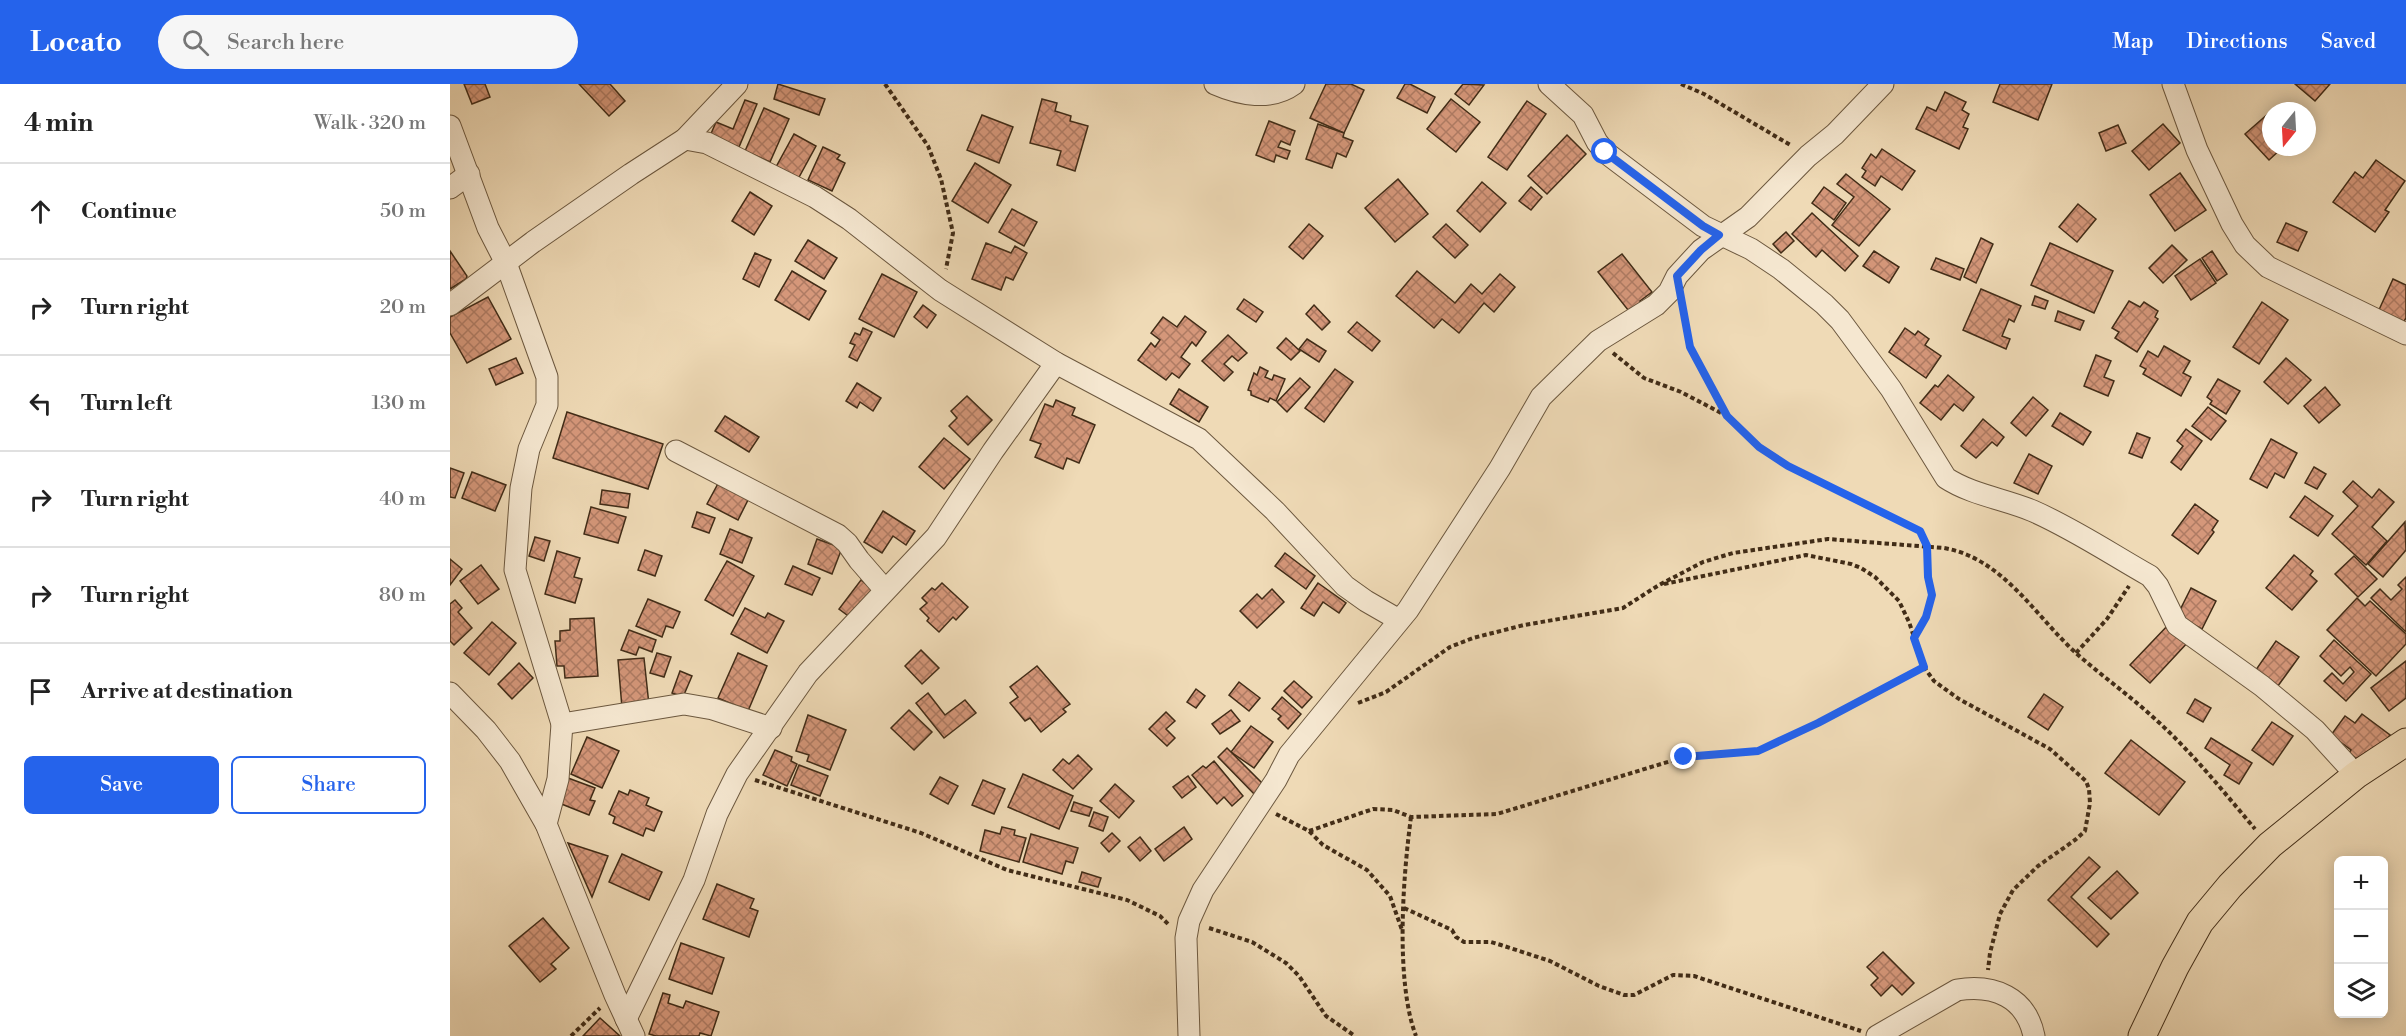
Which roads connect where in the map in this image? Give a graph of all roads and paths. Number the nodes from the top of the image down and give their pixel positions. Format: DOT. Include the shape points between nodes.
graph roads {
  1 [pos="737,84"];
  2 [pos="885,84"];
  3 [pos="1215,84"];
  4 [pos="1294,84"];
  5 [pos="1549,84"];
  6 [pos="1681,84"];
  7 [pos="1883,84"];
  8 [pos="2173,84"];
  9 [pos="450,126"];
  10 [pos="686,139"];
  11 [pos="1808,156"];
  12 [pos="469,174"];
  13 [pos="450,188"];
  14 [pos="1719,235"];
  15 [pos="506,263"];
  16 [pos="1677,276"];
  17 [pos="940,290"];
  18 [pos="450,305"];
  19 [pos="2406,334"];
  20 [pos="1598,341"];
  21 [pos="1056,363"];
  22 [pos="1727,416"];
  23 [pos="676,451"];
  24 [pos="1927,546"];
  25 [pos="2139,570"];
  26 [pos="1659,585"];
  27 [pos="885,590"];
  28 [pos="1399,621"];
  29 [pos="1914,638"];
  30 [pos="2076,653"];
  31 [pos="1924,667"];
  32 [pos="450,693"];
  33 [pos="1321,716"];
  34 [pos="562,724"];
  35 [pos="771,728"];
  36 [pos="2406,742"];
  37 [pos="737,774"];
  38 [pos="2356,775"];
  39 [pos="1259,806"];
  40 [pos="1411,817"];
  41 [pos="546,824"];
  42 [pos="1309,831"];
  43 [pos="2270,845"];
  44 [pos="1404,908"];
  45 [pos="1187,930"];
  46 [pos="1404,934"];
  47 [pos="1986,989"];
  48 [pos="615,995"];
  49 [pos="630,1028"];
  50 [pos="1871,1034"];
  51 [pos="571,1036"];
  52 [pos="1189,1036"];
  53 [pos="1355,1036"];
  54 [pos="1416,1036"];
  55 [pos="2034,1036"];
  56 [pos="2142,1036"];
  1 -- 10 [label="street"];
  2 -- 17 [label="path" via="928,146 941,179 953,232"];
  3 -- 4 [label="street" via="1255,95 1284,91"];
  5 -- 14 [label="street" via="1583,115 1605,152"];
  6 -- 11 [label="path"];
  7 -- 11 [label="street" via="1836,134"];
  8 -- 19 [label="street" via="2197,150 2245,245 2268,267"];
  9 -- 12 [label="street"];
  10 -- 15 [label="street"];
  10 -- 17 [label="street" via="707,143 815,197"];
  11 -- 14 [label="street" via="1748,217"];
  12 -- 13 [label="street"];
  12 -- 15 [label="street" via="488,228"];
  14 -- 16 [label="street"];
  14 -- 25 [label="street" via="1781,268 1840,320 1891,389 1946,478 2031,510 2077,532"];
  15 -- 18 [label="street"];
  15 -- 34 [label="street" via="547,377 548,392 520,488 515,570"];
  16 -- 20 [label="street" via="1656,305"];
  16 -- 22 [label="path" via="1690,347"];
  17 -- 21 [label="street"];
  20 -- 22 [label="path" via="1644,378 1682,392"];
  20 -- 28 [label="street" via="1541,397 1500,468"];
  21 -- 27 [label="street" via="936,537"];
  21 -- 28 [label="street" via="1200,439 1345,586"];
  22 -- 24 [label="path" via="1759,447 1788,466 1920,531"];
  23 -- 27 [label="street" via="838,535"];
  24 -- 26 [label="path" via="1828,539 1789,544 1703,562"];
  24 -- 29 [label="path" via="1932,595"];
  24 -- 30 [label="path" via="1960,551 1998,575"];
  25 -- 30 [label="path" via="2107,619"];
  25 -- 38 [label="street" via="2155,581 2177,625 2315,730"];
  26 -- 29 [label="path" via="1794,556 1819,556 1851,564 1875,577 1899,601"];
  26 -- 33 [label="path" via="1623,608 1524,625 1450,647 1386,692"];
  27 -- 35 [label="street" via="808,673"];
  28 -- 33 [label="street"];
  29 -- 31 [label="path"];
  30 -- 43 [label="path" via="2186,749"];
  31 -- 40 [label="path" via="1758,751 1684,757 1497,814"];
  31 -- 47 [label="path" via="1934,681 1959,699 2050,749 2090,789 2085,831 2013,890 2000,914"];
  32 -- 41 [label="street" via="510,761"];
  33 -- 39 [label="street" via="1289,755"];
  34 -- 35 [label="street" via="684,704"];
  34 -- 41 [label="street" via="558,779"];
  35 -- 37 [label="street"];
  36 -- 38 [label="main road"];
  37 -- 45 [label="path" via="921,833 1007,870 1127,900"];
  37 -- 49 [label="street"];
  38 -- 43 [label="main road"];
  39 -- 42 [label="path"];
  39 -- 45 [label="street" via="1203,890"];
  40 -- 42 [label="path" via="1373,808"];
  40 -- 44 [label="path"];
  41 -- 48 [label="street"];
  42 -- 46 [label="path" via="1367,870 1386,890"];
  43 -- 56 [label="main road" via="2200,922"];
  44 -- 46 [label="path"];
  44 -- 50 [label="path" via="1452,930 1464,942 1491,942 1550,961 1599,987 1624,995 1634,995 1672,975 1694,976"];
  45 -- 52 [label="street"];
  45 -- 53 [label="path" via="1252,942 1275,954 1299,976 1326,1016"];
  46 -- 54 [label="path" via="1407,1002"];
  47 -- 50 [label="street" via="1957,990"];
  47 -- 55 [label="street" via="2004,993 2026,1012"];
  48 -- 49 [label="street"];
  48 -- 51 [label="path"];
}
